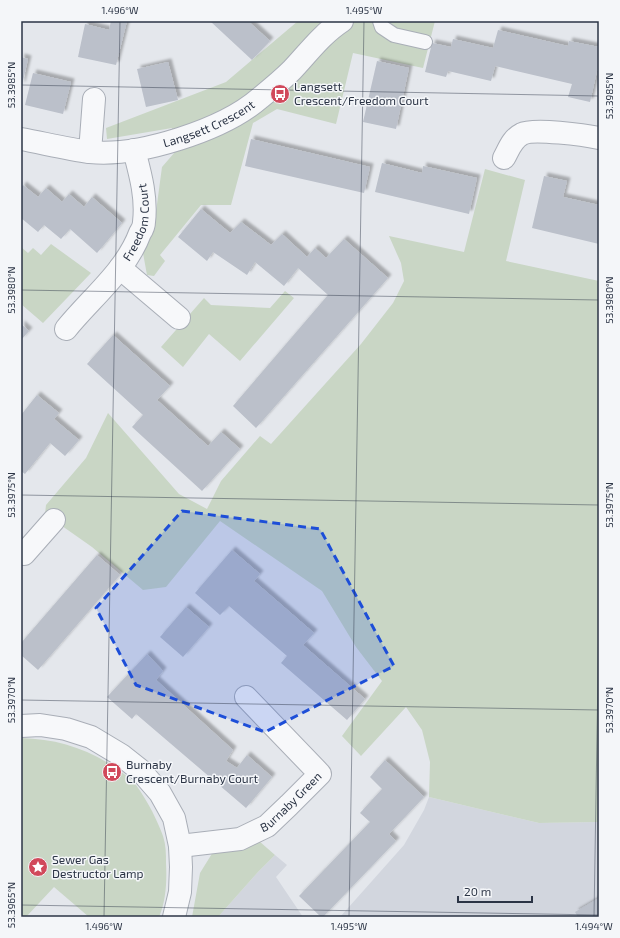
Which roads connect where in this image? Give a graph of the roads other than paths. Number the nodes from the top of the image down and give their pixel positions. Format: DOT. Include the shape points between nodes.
graph roads {
  1 [pos="342,21"];
  2 [pos="380,21"];
  3 [pos="425,42"];
  4 [pos="94,100"];
  5 [pos="598,135"];
  6 [pos="21,139"];
  7 [pos="134,150"];
  8 [pos="90,152"];
  9 [pos="504,158"];
  10 [pos="120,268"];
  11 [pos="179,318"];
  12 [pos="66,329"];
  13 [pos="54,520"];
  14 [pos="22,554"];
  15 [pos="246,697"];
  16 [pos="21,726"];
  17 [pos="180,846"];
  18 [pos="174,917"];
  1 -- 7 [label="street, Langsett Crescent" via="258,100 244,110 208,129 171,142"];
  2 -- 3 [label="lane" via="382,27 394,35"];
  4 -- 8 [label="street"];
  5 -- 9 [label="street" via="546,131 523,133 513,141"];
  6 -- 8 [label="street, Langsett Crescent"];
  7 -- 8 [label="street, Langsett Crescent"];
  7 -- 10 [label="street, Freedom Court" via="142,181 144,224 136,244"];
  10 -- 11 [label="street, Freedom Court"];
  10 -- 12 [label="street, Freedom Court"];
  13 -- 14 [label="street"];
  15 -- 17 [label="street, Burnaby Green" via="320,774 267,826 240,839"];
  16 -- 17 [label="street" via="40,725 66,729 91,737 122,755 140,770 160,793 174,818"];
  17 -- 18 [label="street" via="180,892"];
}
